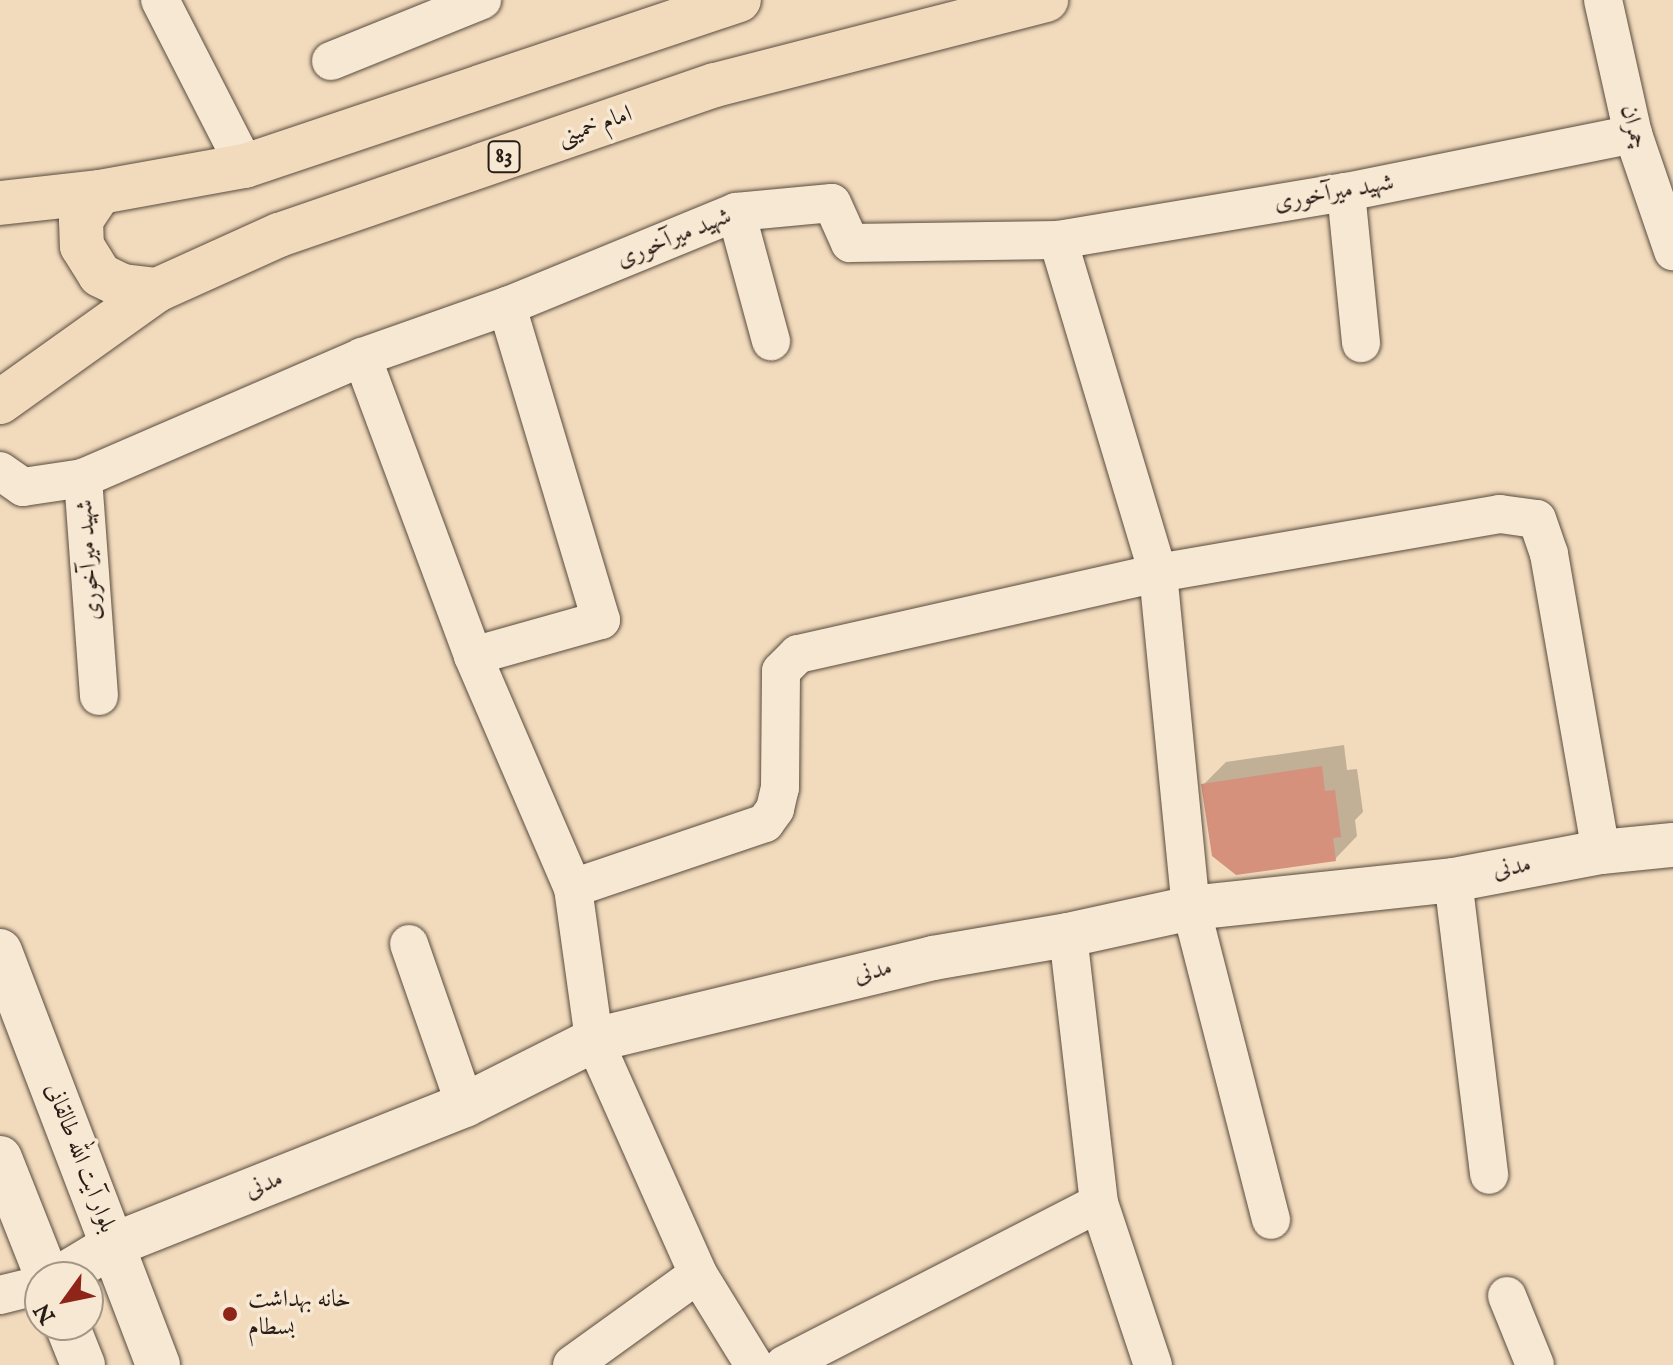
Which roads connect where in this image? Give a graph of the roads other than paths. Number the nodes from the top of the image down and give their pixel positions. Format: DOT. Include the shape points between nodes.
graph roads {
  1 [pos="160,0"];
  2 [pos="482,0"];
  3 [pos="739,0"];
  4 [pos="1046,0"];
  5 [pos="1603,0"];
  6 [pos="331,61"];
  7 [pos="1633,134"];
  8 [pos="245,166"];
  9 [pos="100,192"];
  10 [pos="1346,192"];
  11 [pos="0,203"];
  12 [pos="736,212"];
  13 [pos="1058,240"];
  14 [pos="1673,251"];
  15 [pos="157,290"];
  16 [pos="507,306"];
  17 [pos="771,341"];
  18 [pos="1361,343"];
  19 [pos="362,357"];
  20 [pos="0,402"];
  21 [pos="0,471"];
  22 [pos="83,478"];
  23 [pos="1158,573"];
  24 [pos="473,656"];
  25 [pos="99,696"];
  26 [pos="1673,845"];
  27 [pos="1601,852"];
  28 [pos="1453,880"];
  29 [pos="573,888"];
  30 [pos="1191,908"];
  31 [pos="1068,935"];
  32 [pos="409,944"];
  33 [pos="0,951"];
  34 [pos="594,1040"];
  35 [pos="465,1105"];
  36 [pos="0,1158"];
  37 [pos="1489,1175"];
  38 [pos="1099,1203"];
  39 [pos="1271,1220"];
  40 [pos="113,1245"];
  41 [pos="41,1261"];
  42 [pos="86,1261"];
  43 [pos="698,1274"];
  44 [pos="24,1289"];
  45 [pos="0,1295"];
  46 [pos="1507,1296"];
  47 [pos="73,1341"];
  48 [pos="83,1365"];
  49 [pos="158,1365"];
  50 [pos="572,1365"];
  51 [pos="754,1365"];
  52 [pos="784,1365"];
  53 [pos="1153,1365"];
  54 [pos="1535,1365"];
  1 -- 8 [label="street"];
  2 -- 6 [label="street"];
  3 -- 8 [label="highway"];
  4 -- 15 [label="highway, امام خمینی / 83" via="715,85 279,235"];
  5 -- 7 [label="street, چمران"];
  7 -- 10 [label="street, شهید میرآخوری"];
  7 -- 14 [label="street, چمران"];
  8 -- 9 [label="highway"];
  9 -- 11 [label="highway"];
  9 -- 15 [label="highway" via="81,220 82,246 100,275 123,286"];
  10 -- 13 [label="street, شهید میرآخوری"];
  10 -- 18 [label="street"];
  12 -- 13 [label="street, شهید میرآخوری" via="832,203 850,243"];
  12 -- 16 [label="street, شهید میرآخوری"];
  12 -- 17 [label="street"];
  13 -- 23 [label="street"];
  15 -- 20 [label="highway, امام خمینی / 83"];
  16 -- 19 [label="street, شهید میرآخوری"];
  16 -- 24 [label="street" via="601,620"];
  19 -- 22 [label="street, شهید میرآخوری"];
  19 -- 24 [label="street"];
  21 -- 22 [label="street" via="23,487"];
  22 -- 25 [label="street, شهید میرآخوری"];
  23 -- 27 [label="street" via="1500,514 1537,519 1549,554"];
  23 -- 29 [label="street" via="798,654 781,671 780,788 765,823"];
  23 -- 30 [label="street"];
  24 -- 29 [label="street"];
  26 -- 27 [label="street, مدنی"];
  27 -- 28 [label="street, مدنی"];
  28 -- 30 [label="street, مدنی"];
  28 -- 37 [label="street"];
  29 -- 34 [label="street"];
  30 -- 31 [label="street, مدنی"];
  30 -- 39 [label="street"];
  31 -- 34 [label="street, مدنی" via="933,958"];
  31 -- 38 [label="street"];
  32 -- 35 [label="street"];
  33 -- 40 [label="street, بلوار آیت الله طالقانی"];
  34 -- 35 [label="street, مدنی"];
  34 -- 43 [label="street"];
  35 -- 40 [label="street, مدنی"];
  36 -- 41 [label="street"];
  38 -- 52 [label="street"];
  38 -- 53 [label="street"];
  40 -- 42 [label="street, مدنی"];
  40 -- 49 [label="street, بلوار آیت الله طالقانی"];
  43 -- 50 [label="street"];
  43 -- 51 [label="street"];
  44 -- 45 [label="street"];
  46 -- 54 [label="street"];
  47 -- 48 [label="street"];
}
